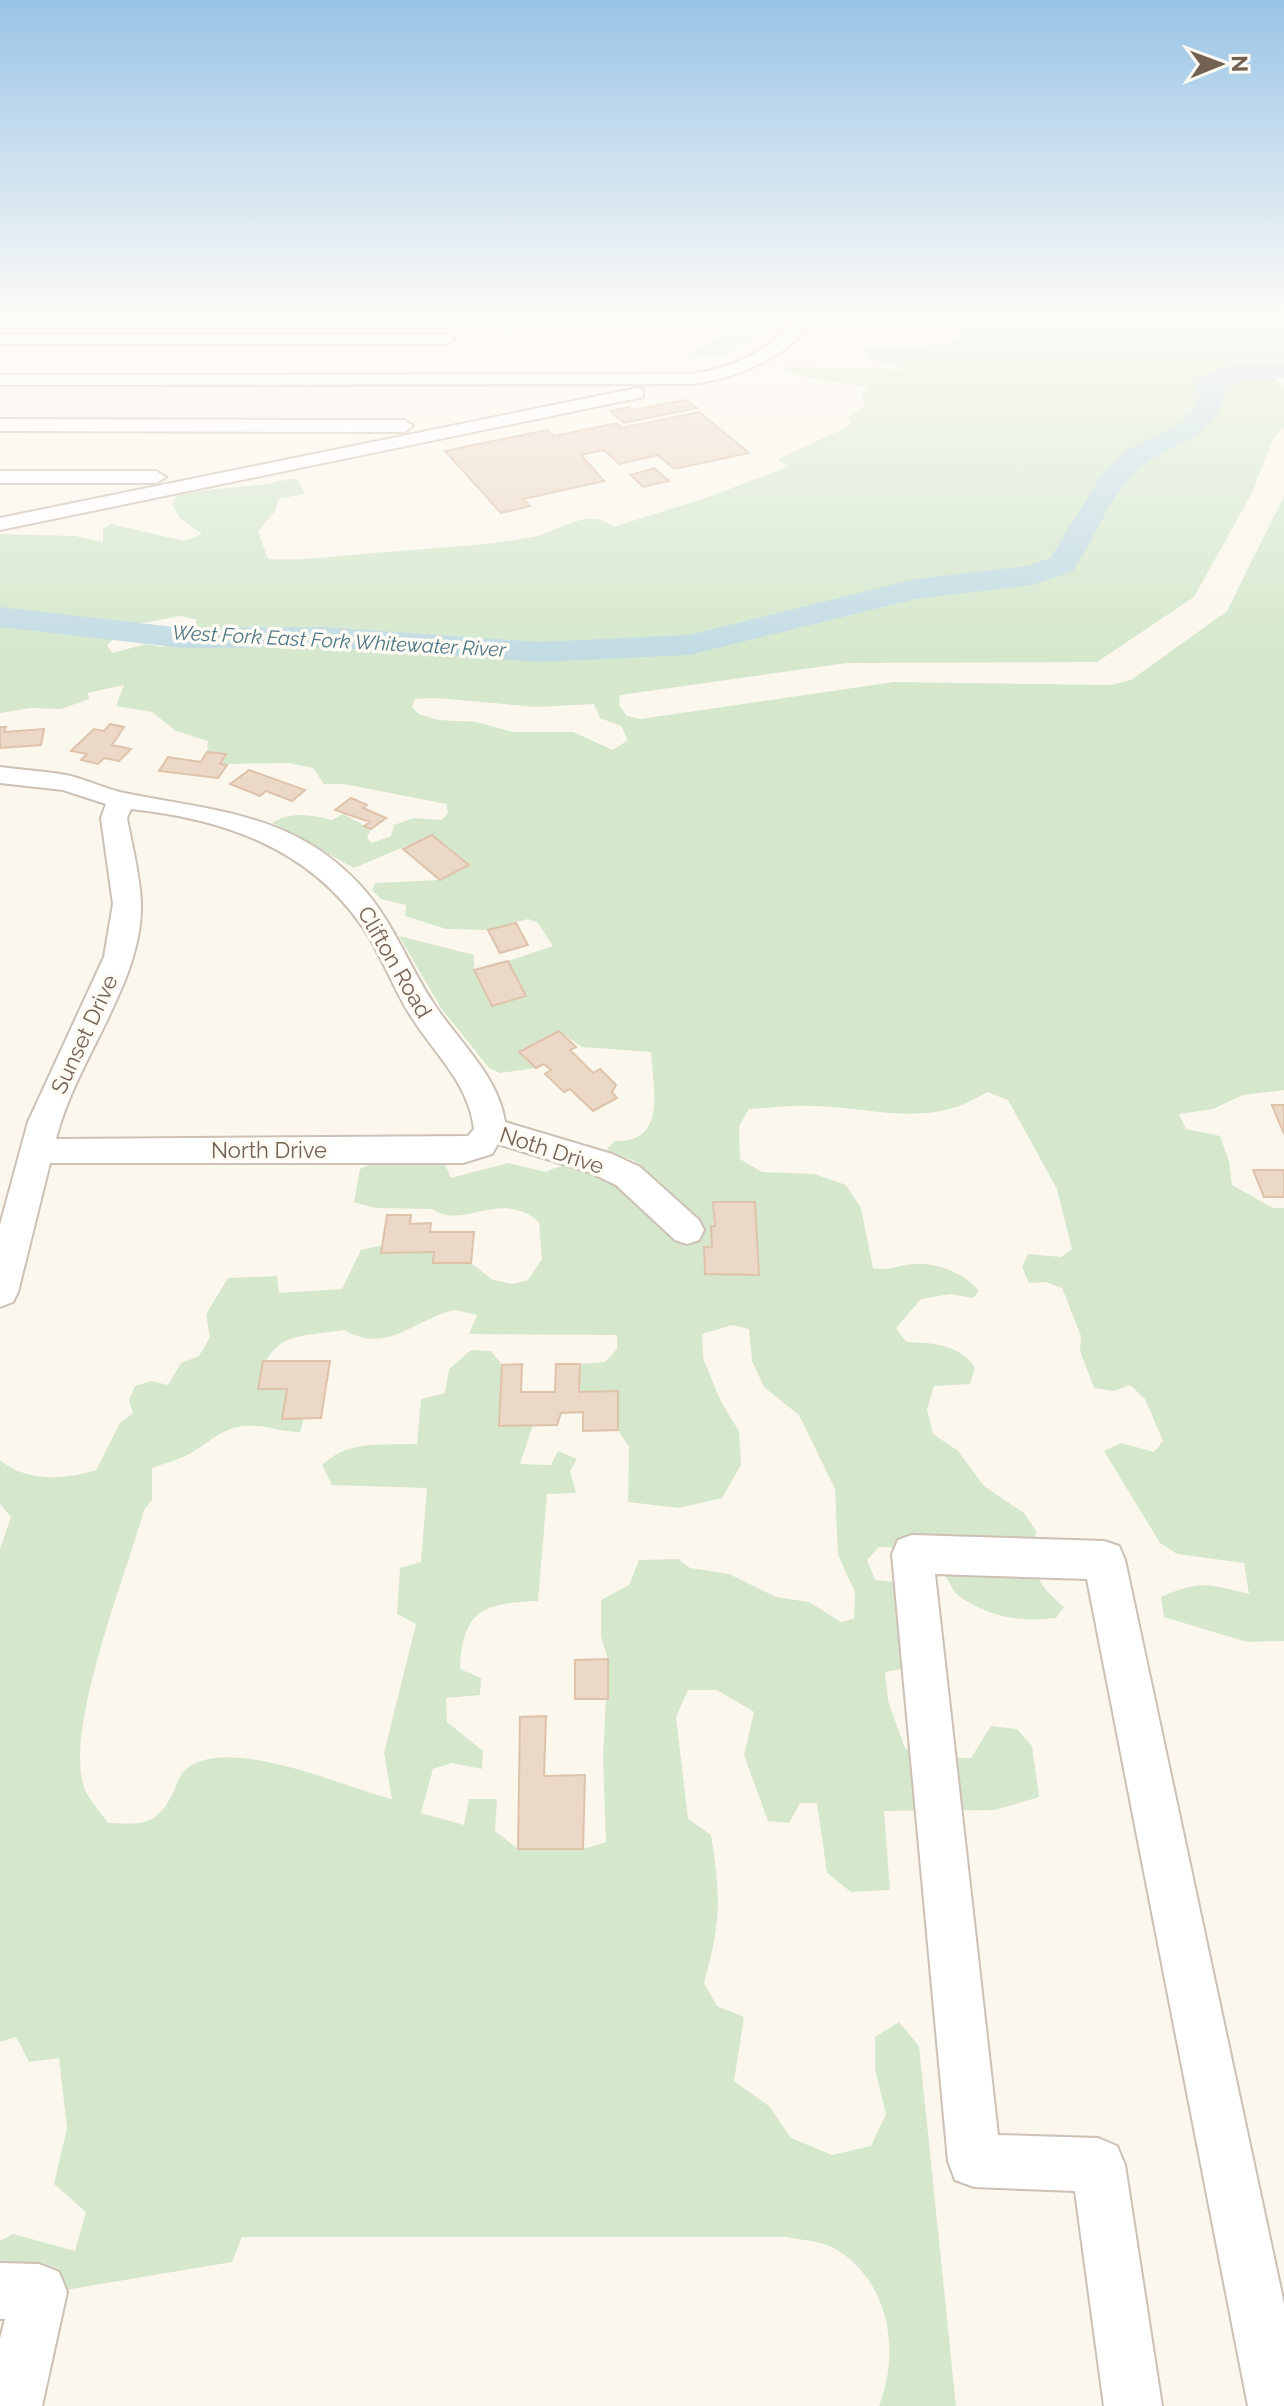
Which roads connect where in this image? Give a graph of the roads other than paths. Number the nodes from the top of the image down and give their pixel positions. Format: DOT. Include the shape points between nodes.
graph roads {
  1 [pos="369,427"];
  2 [pos="0,477"];
  3 [pos="224,477"];
  4 [pos="0,524"];
  5 [pos="0,775"];
  6 [pos="121,800"];
  7 [pos="490,1130"];
  8 [pos="39,1151"];
  9 [pos="687,1230"];
  10 [pos="0,1292"];
  11 [pos="0,2291"];
  12 [pos="13,2406"];
  13 [pos="1133,2406"];
  14 [pos="1277,2406"];
  1 -- 3 [label="street"];
  2 -- 3 [label="street"];
  3 -- 4 [label="street"];
  5 -- 6 [label="street" via="66,783"];
  6 -- 7 [label="street, Clifton Road" via="186,806 249,824 329,870 376,925 418,1005 481,1097"];
  6 -- 8 [label="street, Sunset Drive" via="114,818 127,904 119,957 72,1054 44,1122"];
  7 -- 8 [label="street, North Drive" via="480,1145 463,1151"];
  7 -- 9 [label="street, Noth Drive" via="628,1176"];
  8 -- 10 [label="street, Sunset Drive"];
  11 -- 12 [label="street" via="39,2292"];
  13 -- 14 [label="street" via="1098,2165 974,2161 912,1554 1104,1560"];
}
